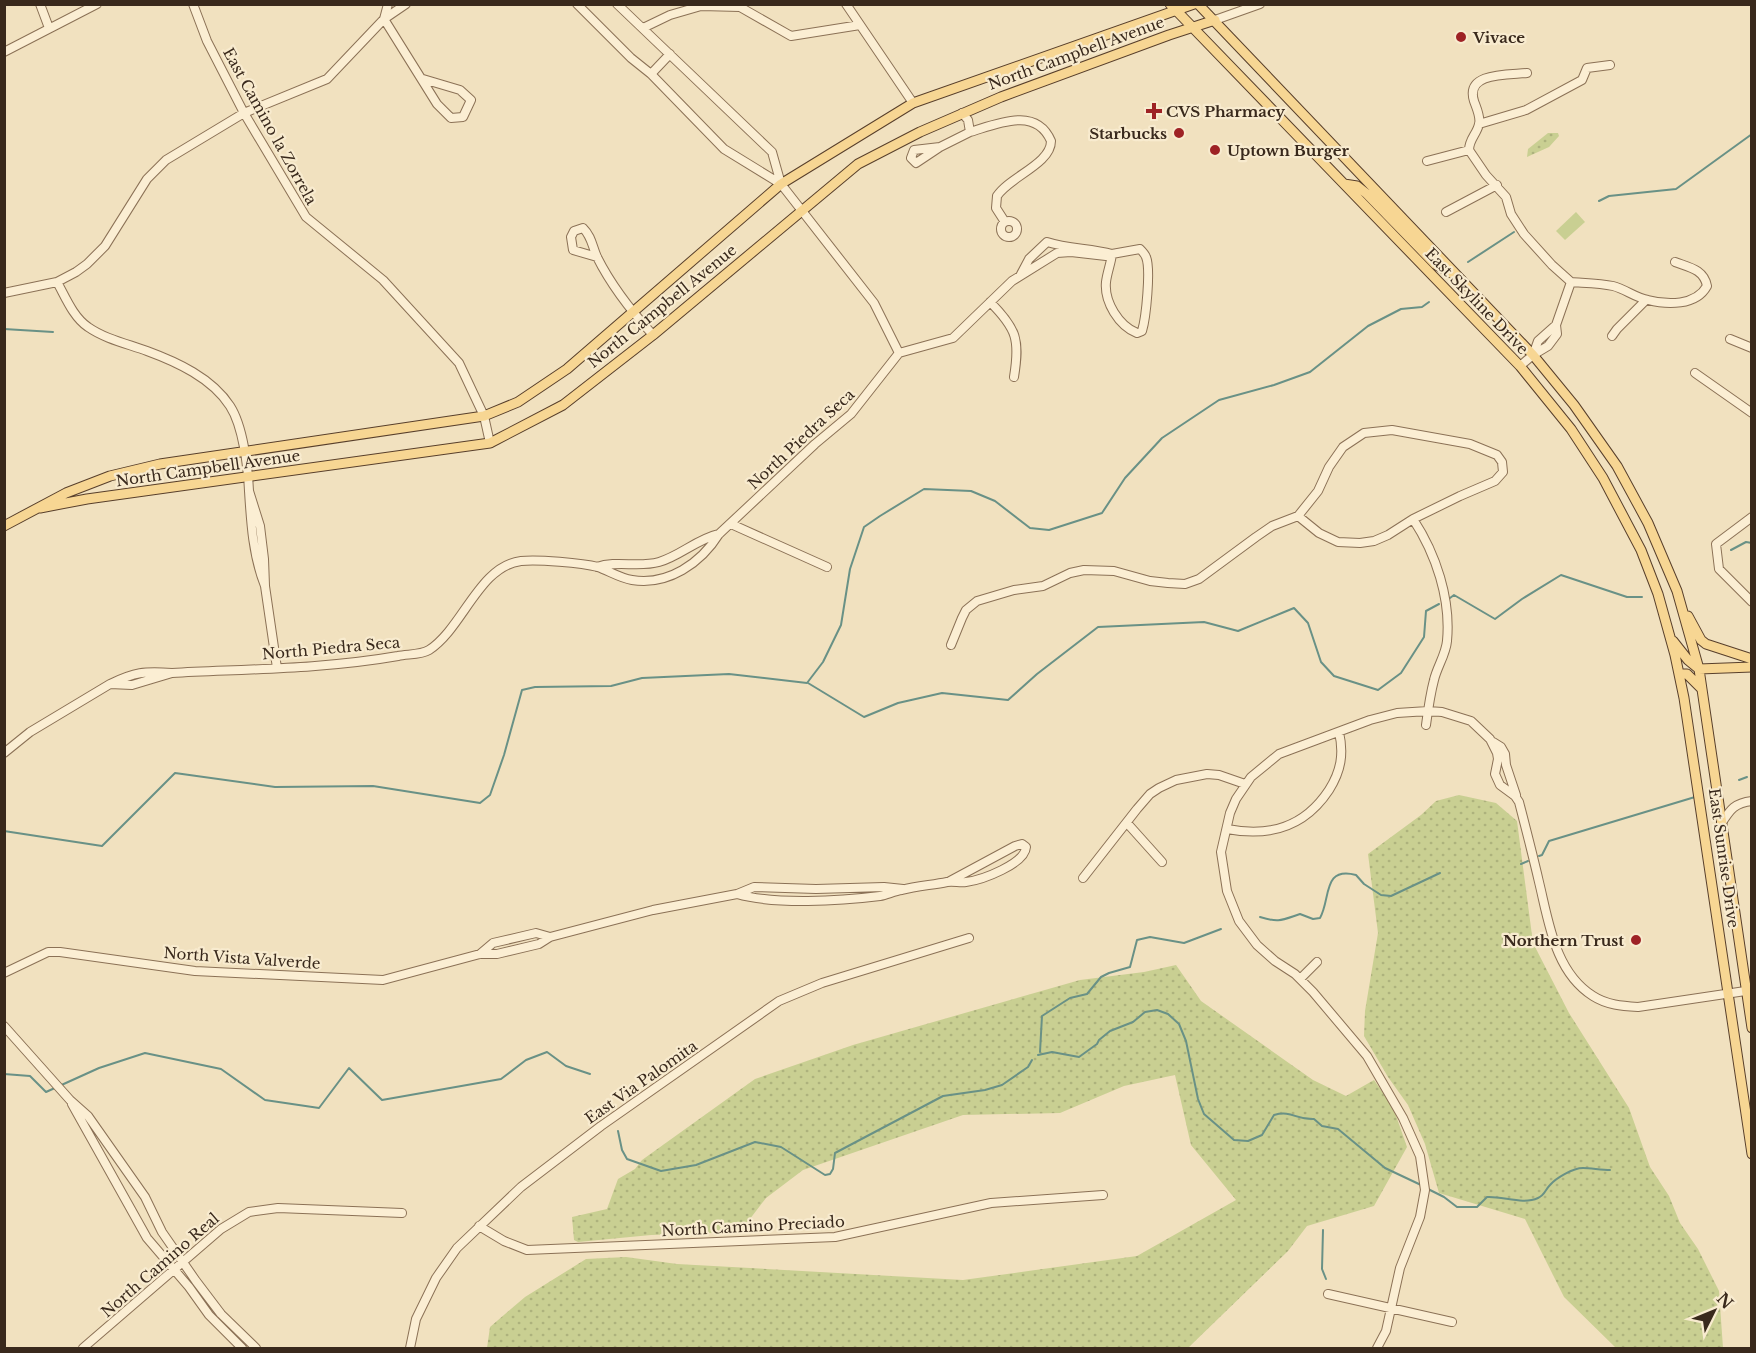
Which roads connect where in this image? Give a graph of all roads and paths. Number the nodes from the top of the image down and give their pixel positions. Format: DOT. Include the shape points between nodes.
graph roads {
  1 [pos="40,4"];
  2 [pos="97,4"];
  3 [pos="193,4"];
  4 [pos="388,4"];
  5 [pos="406,4"];
  6 [pos="577,4"];
  7 [pos="617,4"];
  8 [pos="846,4"];
  9 [pos="1196,4"];
  10 [pos="1260,4"];
  11 [pos="1173,8"];
  12 [pos="384,18"];
  13 [pos="1215,20"];
  14 [pos="860,25"];
  15 [pos="49,28"];
  16 [pos="643,28"];
  17 [pos="1192,28"];
  18 [pos="4,52"];
  19 [pos="670,54"];
  20 [pos="1610,65"];
  21 [pos="1527,73"];
  22 [pos="651,74"];
  23 [pos="423,80"];
  24 [pos="913,103"];
  25 [pos="244,113"];
  26 [pos="962,113"];
  27 [pos="1479,124"];
  28 [pos="970,132"];
  29 [pos="940,147"];
  30 [pos="1469,150"];
  31 [pos="1427,160"];
  32 [pos="781,184"];
  33 [pos="1344,184"];
  34 [pos="1497,184"];
  35 [pos="802,211"];
  36 [pos="1446,212"];
  37 [pos="1005,222"];
  38 [pos="1061,250"];
  39 [pos="1113,254"];
  40 [pos="597,257"];
  41 [pos="1675,262"];
  42 [pos="1020,276"];
  43 [pos="1461,279"];
  44 [pos="57,282"];
  45 [pos="1571,282"];
  46 [pos="4,293"];
  47 [pos="1646,300"];
  48 [pos="990,302"];
  49 [pos="632,312"];
  50 [pos="653,335"];
  51 [pos="1612,336"];
  52 [pos="1730,339"];
  53 [pos="1752,348"];
  54 [pos="900,353"];
  55 [pos="1533,355"];
  56 [pos="1520,366"];
  57 [pos="1695,373"];
  58 [pos="1014,377"];
  59 [pos="1752,413"];
  60 [pos="484,416"];
  61 [pos="490,443"];
  62 [pos="244,452"];
  63 [pos="248,478"];
  64 [pos="40,508"];
  65 [pos="1298,516"];
  66 [pos="1752,517"];
  67 [pos="1413,519"];
  68 [pos="731,524"];
  69 [pos="4,526"];
  70 [pos="719,534"];
  71 [pos="597,567"];
  72 [pos="827,567"];
  73 [pos="1680,600"];
  74 [pos="1752,602"];
  75 [pos="1670,636"];
  76 [pos="951,645"];
  77 [pos="1752,659"];
  78 [pos="1752,667"];
  79 [pos="277,668"];
  80 [pos="1700,669"];
  81 [pos="1680,674"];
  82 [pos="1702,689"];
  83 [pos="1428,711"];
  84 [pos="1426,726"];
  85 [pos="1339,732"];
  86 [pos="1490,739"];
  87 [pos="4,753"];
  88 [pos="1245,784"];
  89 [pos="1752,801"];
  90 [pos="1519,802"];
  91 [pos="1127,823"];
  92 [pos="1722,824"];
  93 [pos="1227,829"];
  94 [pos="1162,862"];
  95 [pos="1083,878"];
  96 [pos="950,881"];
  97 [pos="969,938"];
  98 [pos="1317,962"];
  99 [pos="4,974"];
  100 [pos="1300,979"];
  101 [pos="1749,991"];
  102 [pos="1728,993"];
  103 [pos="4,1026"];
  104 [pos="1752,1028"];
  105 [pos="70,1100"];
  106 [pos="1752,1154"];
  107 [pos="1103,1195"];
  108 [pos="402,1213"];
  109 [pos="479,1226"];
  110 [pos="182,1262"];
  111 [pos="174,1269"];
  112 [pos="1328,1294"];
  113 [pos="1390,1309"];
  114 [pos="1452,1322"];
  115 [pos="83,1348"];
  116 [pos="242,1348"];
  117 [pos="256,1348"];
  118 [pos="410,1348"];
  119 [pos="1377,1348"];
  1 -- 15 [label="street"];
  2 -- 15 [label="street"];
  3 -- 25 [label="street, East Camino la Zorrela"];
  4 -- 12 [label="street"];
  5 -- 12 [label="street"];
  6 -- 22 [label="street"];
  7 -- 16 [label="street"];
  8 -- 14 [label="street"];
  9 -- 11 [label="main road, North Campbell Avenue"];
  9 -- 13 [label="main road, East Skyline Drive"];
  10 -- 13 [label="street, North Campbell Avenue"];
  11 -- 17 [label="main road, East Skyline Drive"];
  11 -- 24 [label="main road, North Campbell Avenue"];
  12 -- 23 [label="street"];
  12 -- 25 [label="street" via="327,79"];
  13 -- 17 [label="main road, North Campbell Avenue"];
  13 -- 43 [label="main road, East Skyline Drive"];
  14 -- 16 [label="street" via="791,36 740,7 701,6"];
  14 -- 24 [label="street"];
  15 -- 18 [label="street"];
  16 -- 19 [label="street"];
  17 -- 26 [label="main road, North Campbell Avenue"];
  17 -- 33 [label="main road, East Skyline Drive"];
  19 -- 22 [label="street"];
  19 -- 32 [label="street" via="772,152"];
  20 -- 27 [label="street" via="1587,68 1582,80 1526,110"];
  21 -- 27 [label="street" via="1489,77 1473,86 1471,93"];
  22 -- 32 [label="street" via="724,149"];
  23 -- 23 [label="street" via="451,118 464,117 471,100 459,90"];
  24 -- 32 [label="main road, North Campbell Avenue"];
  25 -- 44 [label="street" via="158,167 96,256"];
  25 -- 60 [label="street, East Camino la Zorrela" via="306,217 383,280 425,323 462,368"];
  26 -- 28 [label="street"];
  26 -- 35 [label="main road, North Campbell Avenue" via="858,164"];
  27 -- 30 [label="street"];
  28 -- 29 [label="street"];
  28 -- 37 [label="street" via="1021,119 1040,126 1051,141 1047,156 997,196 996,208"];
  30 -- 31 [label="street"];
  30 -- 34 [label="street"];
  32 -- 35 [label="street"];
  32 -- 49 [label="main road, North Campbell Avenue"];
  33 -- 43 [label="main road" via="1357,186 1368,194 1436,264"];
  33 -- 56 [label="main road, East Skyline Drive"];
  34 -- 36 [label="street"];
  34 -- 45 [label="street" via="1524,234"];
  35 -- 50 [label="main road, North Campbell Avenue"];
  35 -- 54 [label="street" via="874,303"];
  38 -- 39 [label="street"];
  38 -- 42 [label="street"];
  38 -- 42 [label="street" via="1047,242 1029,259"];
  39 -- 39 [label="street" via="1140,249 1146,255 1146,320 1137,333 1124,327 1108,301 1106,284"];
  40 -- 49 [label="street"];
  41 -- 47 [label="street" via="1703,275 1707,286 1703,293 1689,301"];
  42 -- 48 [label="street"];
  43 -- 55 [label="main road, East Skyline Drive"];
  44 -- 46 [label="street"];
  44 -- 62 [label="street" via="76,315 88,327 170,359 217,391 234,414"];
  45 -- 47 [label="street" via="1612,286"];
  45 -- 55 [label="street" via="1556,325 1538,341"];
  47 -- 51 [label="street"];
  48 -- 54 [label="street" via="952,338"];
  48 -- 58 [label="street" via="1008,321 1016,339"];
  49 -- 50 [label="street"];
  49 -- 60 [label="main road, North Campbell Avenue" via="567,369 518,402"];
  50 -- 61 [label="main road, North Campbell Avenue" via="563,405"];
  52 -- 53 [label="street"];
  54 -- 68 [label="street, North Piedra Seca" via="851,414"];
  55 -- 56 [label="street"];
  55 -- 73 [label="main road, East Skyline Drive" via="1617,466 1648,523"];
  56 -- 75 [label="main road, East Skyline Drive" via="1572,429 1619,506 1654,583"];
  57 -- 59 [label="street"];
  60 -- 61 [label="street, East Camino la Zorrela"];
  60 -- 62 [label="main road, North Campbell Avenue"];
  61 -- 63 [label="main road, North Campbell Avenue"];
  62 -- 63 [label="street"];
  62 -- 64 [label="main road, North Campbell Avenue" via="126,472 66,493"];
  63 -- 64 [label="main road, North Campbell Avenue"];
  63 -- 79 [label="street" via="260,526"];
  64 -- 69 [label="main road, North Campbell Avenue"];
  65 -- 67 [label="street" via="1328,538 1347,544 1374,541"];
  65 -- 67 [label="street" via="1318,491 1342,447 1364,433 1392,430 1470,444 1497,455 1505,466 1495,482"];
  65 -- 76 [label="street" via="1272,526 1199,579 1185,584 1150,581 1114,571 1084,570 1043,586 977,601 966,610"];
  66 -- 74 [label="street" via="1716,544 1716,556 1719,570"];
  67 -- 83 [label="street" via="1434,557 1447,622 1447,644"];
  68 -- 70 [label="street, North Piedra Seca"];
  68 -- 72 [label="street"];
  70 -- 71 [label="street, North Piedra Seca" via="658,562"];
  70 -- 71 [label="street, North Piedra Seca" via="694,563 662,579 632,580"];
  71 -- 79 [label="street, North Piedra Seca" via="520,561 494,571 452,627 428,651 370,661"];
  73 -- 77 [label="main road" via="1701,640"];
  73 -- 80 [label="main road, East Skyline Drive"];
  75 -- 80 [label="main road"];
  75 -- 81 [label="main road, East Skyline Drive"];
  78 -- 80 [label="main road"];
  79 -- 87 [label="street, North Piedra Seca" via="131,674 30,732"];
  80 -- 82 [label="main road, East Sunrise Drive"];
  81 -- 82 [label="main road" via="1687,674"];
  81 -- 102 [label="main road, East Sunrise Drive"];
  82 -- 92 [label="main road, East Sunrise Drive"];
  83 -- 84 [label="street"];
  83 -- 85 [label="street" via="1396,713"];
  83 -- 86 [label="street" via="1471,721"];
  85 -- 88 [label="street" via="1279,754"];
  85 -- 93 [label="street" via="1343,748 1339,771 1328,792 1307,816 1288,826 1261,832"];
  86 -- 90 [label="street" via="1505,754"];
  86 -- 90 [label="street" via="1498,759 1495,774 1500,785"];
  88 -- 91 [label="street" via="1219,775 1176,780 1150,794"];
  88 -- 93 [label="street" via="1230,813"];
  89 -- 92 [label="street" via="1739,802"];
  90 -- 102 [label="street" via="1553,939 1575,980 1593,996 1619,1006 1638,1007"];
  91 -- 94 [label="street"];
  91 -- 95 [label="street"];
  92 -- 101 [label="main road, East Sunrise Drive"];
  93 -- 100 [label="street" via="1221,852 1222,870 1239,921 1257,945"];
  96 -- 96 [label="street, North Vista Valverde" via="966,882 1010,867 1024,855 1026,847 1015,846"];
  96 -- 99 [label="street, North Vista Valverde" via="882,896 816,900 754,899 737,894 653,910 550,937 529,947 480,954 383,980 195,971 60,951 48,952"];
  97 -- 109 [label="street, East Via Palomita" via="822,983 779,1001 601,1126 521,1187"];
  98 -- 100 [label="street"];
  100 -- 113 [label="street" via="1367,1056 1404,1118 1420,1156 1425,1190 1420,1217 1400,1268"];
  101 -- 102 [label="street"];
  101 -- 104 [label="main road, East Sunrise Drive"];
  102 -- 106 [label="main road, East Sunrise Drive"];
  103 -- 105 [label="street"];
  105 -- 110 [label="street" via="88,1116 145,1197"];
  105 -- 111 [label="street" via="147,1238"];
  107 -- 109 [label="street, North Camino Preciado" via="991,1203 835,1237 740,1242 527,1250"];
  108 -- 110 [label="street, North Camino Real" via="255,1210 221,1228"];
  109 -- 118 [label="street, East Via Palomita" via="436,1278 416,1319"];
  110 -- 111 [label="street, North Camino Real"];
  110 -- 117 [label="street" via="221,1314"];
  111 -- 115 [label="street, North Camino Real"];
  111 -- 116 [label="street" via="209,1315"];
  112 -- 113 [label="street"];
  113 -- 114 [label="street"];
  113 -- 119 [label="street" via="1386,1331"];
}
